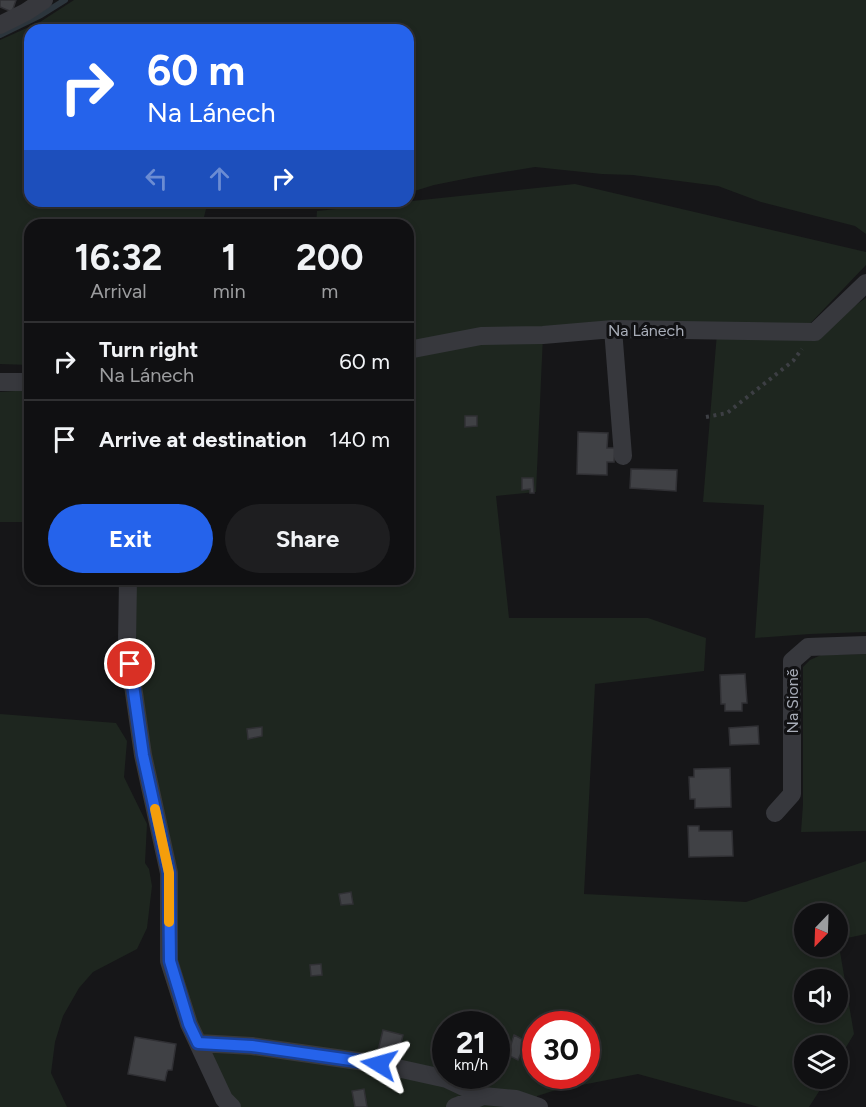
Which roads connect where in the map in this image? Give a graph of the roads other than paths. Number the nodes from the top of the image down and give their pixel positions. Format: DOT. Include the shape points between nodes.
graph roads {
  1 [pos="44,0"];
  2 [pos="0,25"];
  3 [pos="866,283"];
  4 [pos="613,328"];
  5 [pos="414,349"];
  6 [pos="0,382"];
  7 [pos="24,382"];
  8 [pos="623,456"];
  9 [pos="128,585"];
  10 [pos="866,645"];
  11 [pos="775,813"];
  12 [pos="198,1043"];
  13 [pos="483,1096"];
  14 [pos="232,1107"];
  15 [pos="455,1107"];
  16 [pos="539,1107"];
  1 -- 2 [label="street"];
  3 -- 4 [label="street, Na Lánech" via="815,332"];
  4 -- 5 [label="street, Na Lánech" via="481,336"];
  4 -- 8 [label="street"];
  6 -- 7 [label="street"];
  9 -- 12 [label="street" via="127,644 143,755 169,873 170,961"];
  10 -- 11 [label="street, Na Sioně" via="808,647 792,661 792,794"];
  12 -- 13 [label="street" via="252,1046 379,1064 447,1079"];
  12 -- 14 [label="street" via="224,1099"];
  13 -- 15 [label="street"];
  13 -- 16 [label="street" via="516,1099"];
}
